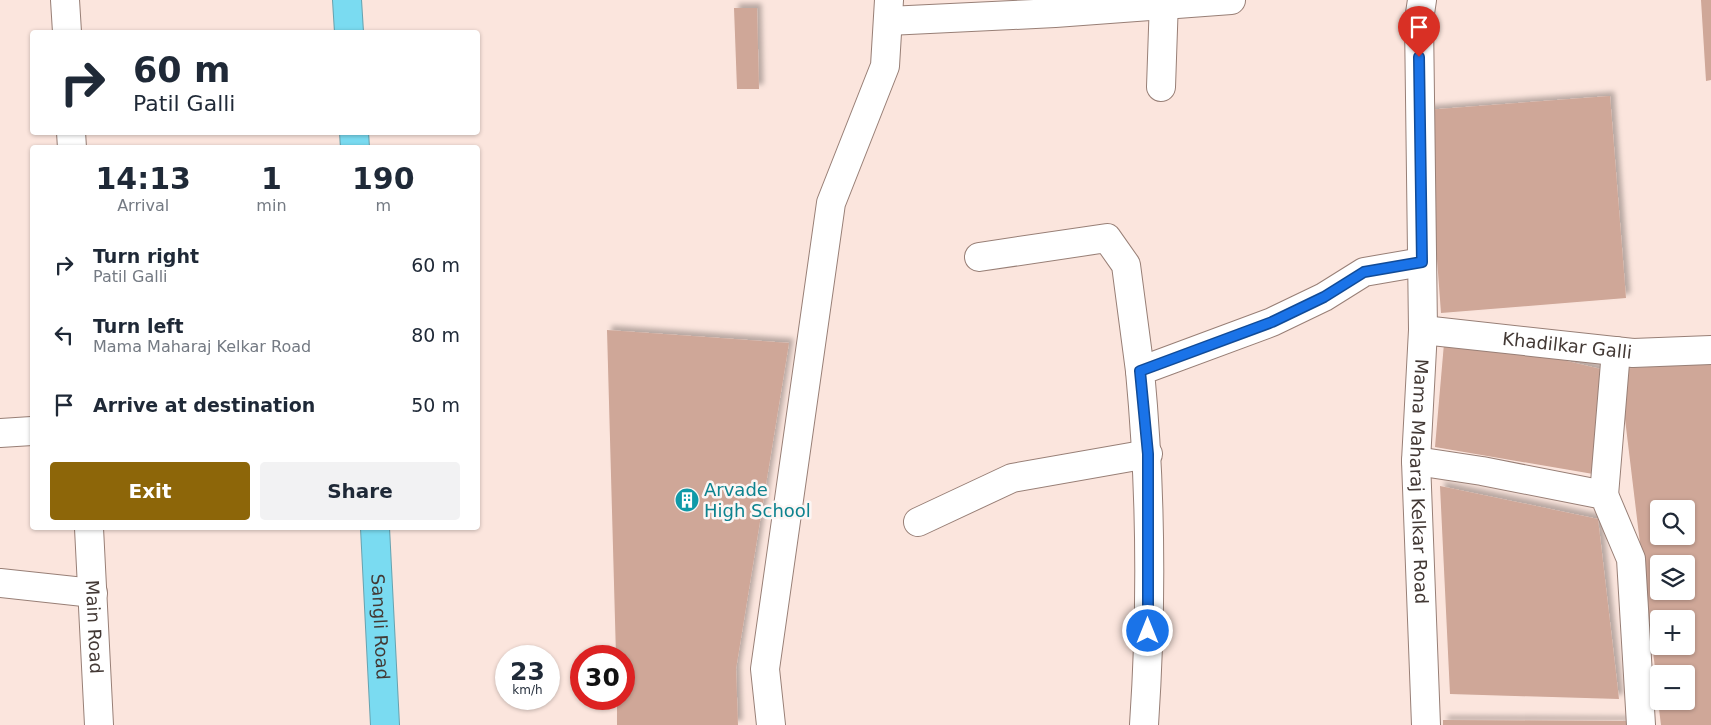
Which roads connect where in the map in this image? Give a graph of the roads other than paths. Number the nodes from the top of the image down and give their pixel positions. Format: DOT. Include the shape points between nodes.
graph roads {
  1 [pos="65,0"];
  2 [pos="347,0"];
  3 [pos="1231,0"];
  4 [pos="1422,0"];
  5 [pos="1164,3"];
  6 [pos="889,10"];
  7 [pos="67,30"];
  8 [pos="349,30"];
  9 [pos="1161,87"];
  10 [pos="979,256"];
  11 [pos="1422,262"];
  12 [pos="1423,330"];
  13 [pos="1711,350"];
  14 [pos="1616,352"];
  15 [pos="1140,371"];
  16 [pos="30,431"];
  17 [pos="0,433"];
  18 [pos="1148,454"];
  19 [pos="1416,461"];
  20 [pos="1604,495"];
  21 [pos="918,522"];
  22 [pos="90,530"];
  23 [pos="375,530"];
  24 [pos="0,582"];
  25 [pos="93,593"];
  26 [pos="99,725"];
  27 [pos="385,725"];
  28 [pos="771,725"];
  29 [pos="1144,725"];
  30 [pos="1426,725"];
  31 [pos="1641,725"];
  1 -- 7 [label="street"];
  2 -- 8 [label="highway"];
  3 -- 5 [label="street"];
  4 -- 11 [label="street, Mama Maharaj Kelkar Road" via="1419,20"];
  5 -- 6 [label="street" via="1055,13"];
  5 -- 9 [label="street"];
  6 -- 28 [label="street" via="885,66 831,203 765,669"];
  10 -- 15 [label="street" via="1107,238 1126,265"];
  11 -- 12 [label="street, Mama Maharaj Kelkar Road"];
  11 -- 15 [label="street" via="1364,272 1324,297 1272,322"];
  12 -- 14 [label="street, Khadilkar Galli"];
  12 -- 19 [label="street, Mama Maharaj Kelkar Road"];
  13 -- 14 [label="street, Khadilkar Galli"];
  14 -- 20 [label="street"];
  15 -- 18 [label="street"];
  16 -- 17 [label="street"];
  18 -- 21 [label="street" via="1012,478"];
  18 -- 29 [label="street" via="1148,667"];
  19 -- 20 [label="street" via="1482,470"];
  19 -- 30 [label="street, Mama Maharaj Kelkar Road"];
  20 -- 31 [label="street" via="1631,559"];
  22 -- 25 [label="street, Main Road"];
  23 -- 27 [label="highway, Sangli Road"];
  24 -- 25 [label="street"];
  25 -- 26 [label="street, Main Road"];
}
